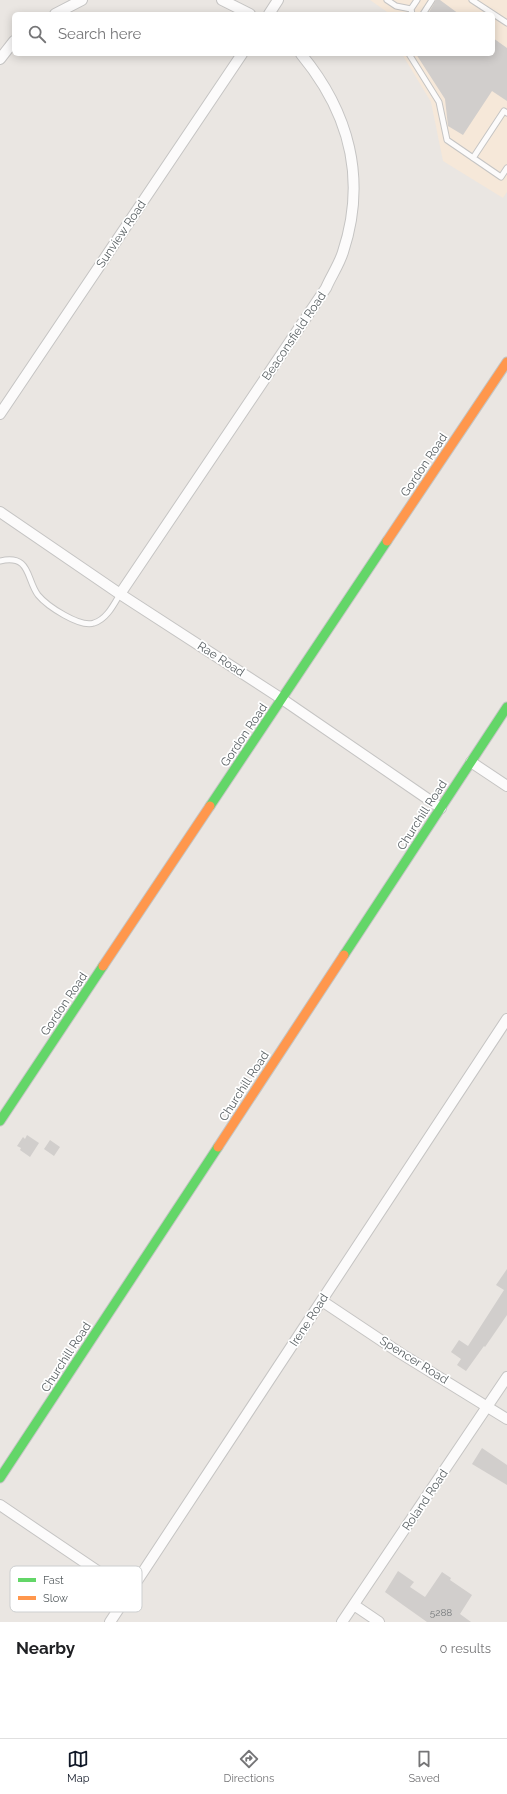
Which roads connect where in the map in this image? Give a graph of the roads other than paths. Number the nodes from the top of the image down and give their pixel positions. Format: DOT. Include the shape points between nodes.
graph roads {
  1 [pos="82,0"];
  2 [pos="222,0"];
  3 [pos="278,0"];
  4 [pos="387,0"];
  5 [pos="417,0"];
  6 [pos="432,0"];
  7 [pos="472,0"];
  8 [pos="412,11"];
  9 [pos="59,12"];
  10 [pos="246,12"];
  11 [pos="270,12"];
  12 [pos="424,12"];
  13 [pos="490,12"];
  14 [pos="495,15"];
  15 [pos="507,23"];
  16 [pos="12,44"];
  17 [pos="241,56"];
  18 [pos="303,56"];
  19 [pos="410,56"];
  20 [pos="0,59"];
  21 [pos="507,113"];
  22 [pos="473,158"];
  23 [pos="507,168"];
  24 [pos="507,362"];
  25 [pos="0,414"];
  26 [pos="0,512"];
  27 [pos="0,561"];
  28 [pos="120,594"];
  29 [pos="282,699"];
  30 [pos="507,707"];
  31 [pos="471,762"];
  32 [pos="507,786"];
  33 [pos="441,808"];
  34 [pos="507,1019"];
  35 [pos="0,1121"];
  36 [pos="322,1301"];
  37 [pos="507,1377"];
  38 [pos="488,1406"];
  39 [pos="507,1419"];
  40 [pos="0,1478"];
  41 [pos="0,1505"];
  42 [pos="90,1566"];
  43 [pos="142,1575"];
  44 [pos="354,1605"];
  45 [pos="117,1612"];
  46 [pos="110,1622"];
  47 [pos="342,1622"];
  48 [pos="379,1622"];
  1 -- 9 [label="street"];
  2 -- 10 [label="street"];
  3 -- 11 [label="street"];
  4 -- 8 [label="lane"];
  5 -- 8 [label="lane"];
  6 -- 12 [label="lane"];
  7 -- 13 [label="lane"];
  14 -- 15 [label="lane"];
  16 -- 20 [label="street"];
  17 -- 25 [label="street, Sunview Road"];
  18 -- 28 [label="street, Beaconsfield Road" via="330,94 350,148 355,201 343,253 326,288"];
  19 -- 22 [label="lane" via="439,102 447,140"];
  21 -- 22 [label="lane" via="504,111"];
  22 -- 23 [label="lane" via="501,177"];
  24 -- 29 [label="street, Gordon Road"];
  26 -- 28 [label="street, Rae Road"];
  27 -- 28 [label="lane" via="17,561 28,570 38,595 54,609 78,622 94,624 100,620"];
  28 -- 29 [label="street, Rae Road"];
  29 -- 33 [label="street, Rae Road"];
  29 -- 35 [label="street, Gordon Road"];
  30 -- 31 [label="street, Churchill Road"];
  31 -- 32 [label="street"];
  31 -- 33 [label="street, Churchill Road"];
  33 -- 40 [label="street, Churchill Road"];
  34 -- 36 [label="street, Irene Road"];
  36 -- 38 [label="street, Spencer Road" via="400,1353"];
  36 -- 43 [label="street, Irene Road"];
  37 -- 38 [label="street, Roland Road"];
  38 -- 39 [label="street, Spencer Road"];
  38 -- 44 [label="street, Roland Road"];
  41 -- 42 [label="street"];
  44 -- 47 [label="street, Roland Road"];
  44 -- 48 [label="street"];
  45 -- 46 [label="street, Irene Road"];
}
